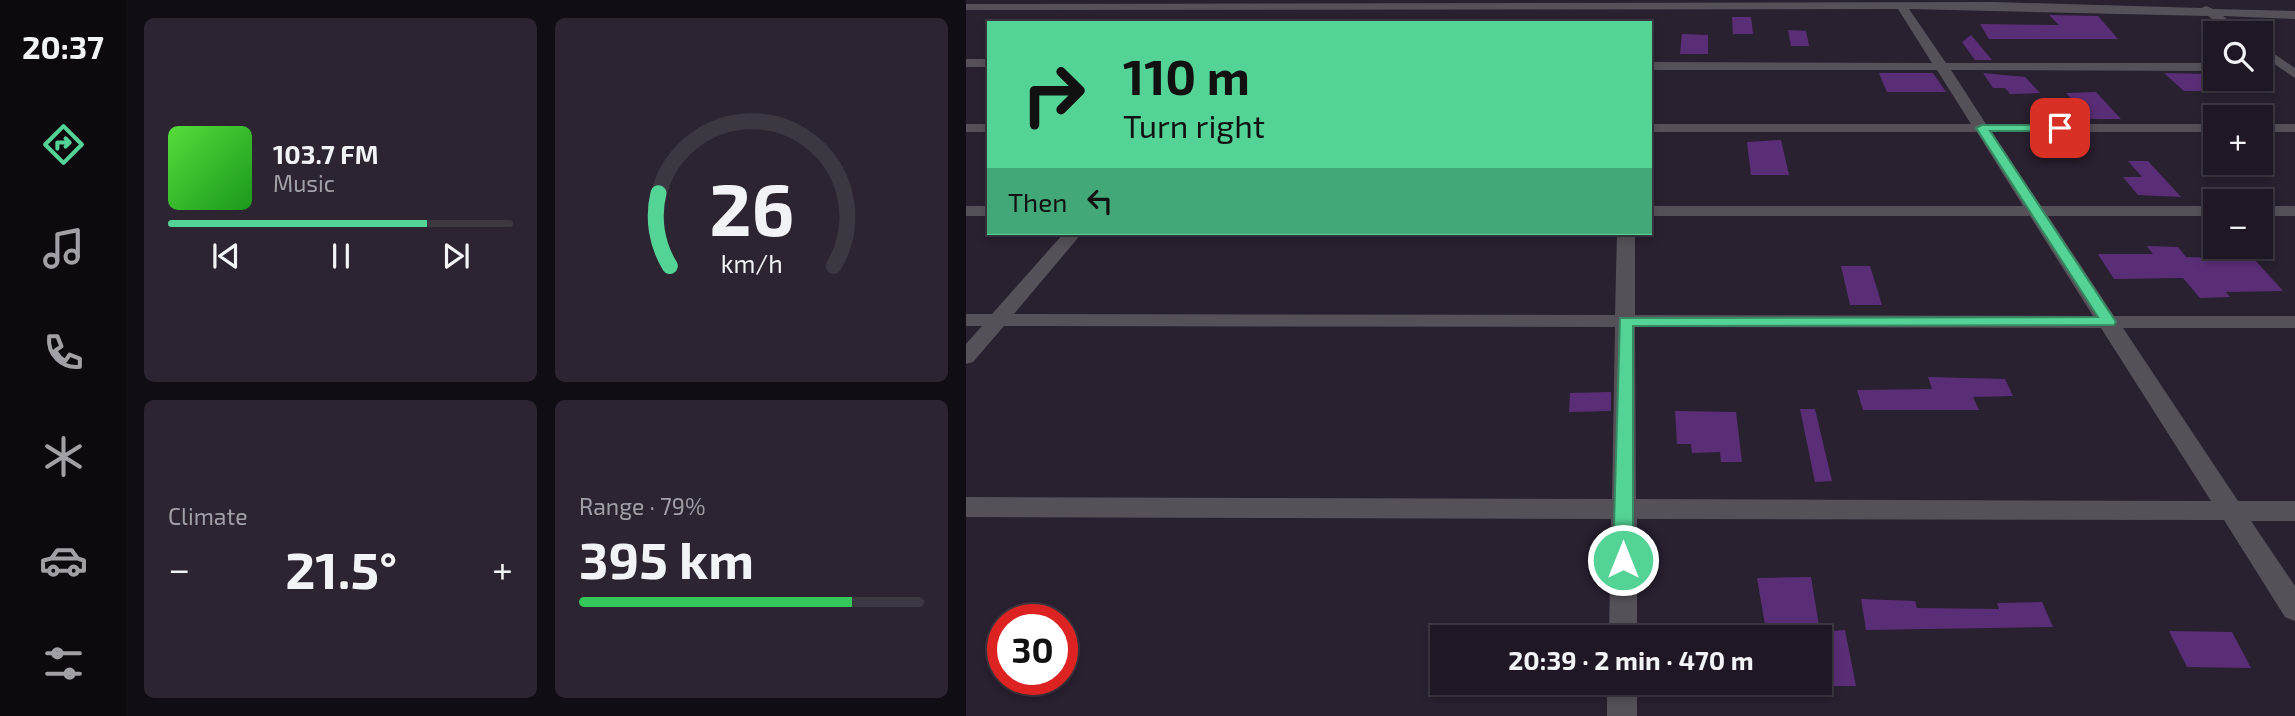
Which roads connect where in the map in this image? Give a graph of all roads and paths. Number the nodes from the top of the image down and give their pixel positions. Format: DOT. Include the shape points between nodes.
graph roads {
  1 [pos="2189,0"];
  2 [pos="1628,4"];
  3 [pos="1902,6"];
  4 [pos="966,7"];
  5 [pos="1267,7"];
  6 [pos="2208,10"];
  7 [pos="2295,15"];
  8 [pos="1256,21"];
  9 [pos="2223,21"];
  10 [pos="2273,57"];
  11 [pos="966,63"];
  12 [pos="987,63"];
  13 [pos="1652,65"];
  14 [pos="1942,66"];
  15 [pos="2203,67"];
  16 [pos="2273,69"];
  17 [pos="2292,70"];
  18 [pos="966,128"];
  19 [pos="987,128"];
  20 [pos="1652,128"];
  21 [pos="1982,128"];
  22 [pos="2203,128"];
  23 [pos="2273,128"];
  24 [pos="2295,128"];
  25 [pos="966,211"];
  26 [pos="987,211"];
  27 [pos="1652,211"];
  28 [pos="2036,211"];
  29 [pos="2203,211"];
  30 [pos="2273,211"];
  31 [pos="2295,211"];
  32 [pos="1071,235"];
  33 [pos="1626,235"];
  34 [pos="966,320"];
  35 [pos="998,320"];
  36 [pos="1625,321"];
  37 [pos="2108,322"];
  38 [pos="2295,322"];
  39 [pos="966,357"];
  40 [pos="966,507"];
  41 [pos="1623,509"];
  42 [pos="2231,511"];
  43 [pos="2295,511"];
  44 [pos="2295,609"];
  45 [pos="1623,625"];
  46 [pos="1622,695"];
  47 [pos="1622,716"];
  1 -- 6 [label="street"];
  2 -- 3 [label="street"];
  2 -- 5 [label="street"];
  3 -- 6 [label="street"];
  3 -- 14 [label="street"];
  4 -- 5 [label="street"];
  5 -- 8 [label="street"];
  6 -- 7 [label="street"];
  6 -- 9 [label="street"];
  10 -- 17 [label="street"];
  11 -- 12 [label="street"];
  13 -- 14 [label="street"];
  14 -- 15 [label="street"];
  14 -- 21 [label="street"];
  16 -- 17 [label="street"];
  18 -- 19 [label="street"];
  20 -- 21 [label="street"];
  21 -- 22 [label="street"];
  21 -- 28 [label="street"];
  23 -- 24 [label="street"];
  25 -- 26 [label="street"];
  27 -- 28 [label="street"];
  28 -- 29 [label="street"];
  28 -- 37 [label="street"];
  30 -- 31 [label="street"];
  32 -- 35 [label="street"];
  33 -- 36 [label="street"];
  34 -- 35 [label="street"];
  35 -- 36 [label="street"];
  35 -- 39 [label="street"];
  36 -- 37 [label="street"];
  36 -- 41 [label="street"];
  37 -- 38 [label="street"];
  37 -- 42 [label="street"];
  40 -- 41 [label="street"];
  41 -- 42 [label="street"];
  41 -- 45 [label="street"];
  42 -- 43 [label="street"];
  42 -- 44 [label="street"];
  46 -- 47 [label="street"];
}
